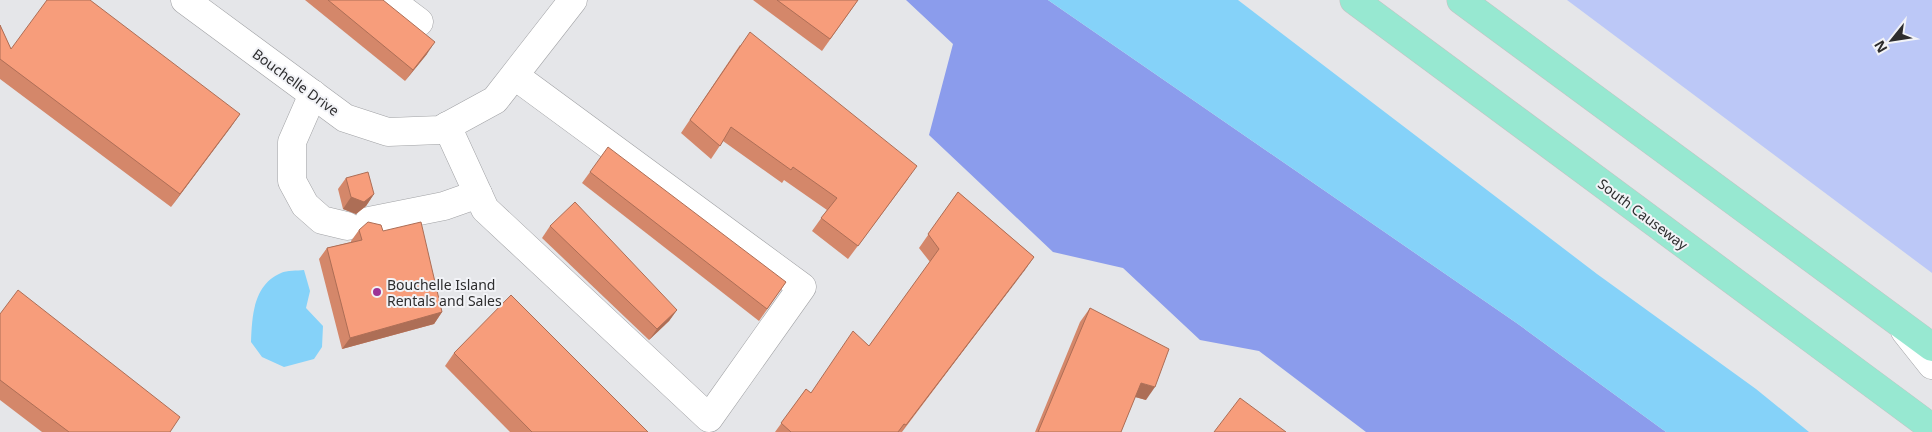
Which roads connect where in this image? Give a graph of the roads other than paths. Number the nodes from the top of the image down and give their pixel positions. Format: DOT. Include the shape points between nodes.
graph roads {
  1 [pos="390,0"];
  2 [pos="573,0"];
  3 [pos="1354,0"];
  4 [pos="1462,0"];
  5 [pos="192,2"];
  6 [pos="419,22"];
  7 [pos="515,76"];
  8 [pos="314,94"];
  9 [pos="447,126"];
  10 [pos="478,194"];
  11 [pos="1898,322"];
  12 [pos="1932,347"];
  13 [pos="1932,365"];
  14 [pos="1932,428"];
  1 -- 6 [label="street"];
  2 -- 7 [label="street, Bouchelle Drive"];
  3 -- 14 [label="main road, South Causeway"];
  4 -- 11 [label="main road"];
  5 -- 8 [label="street, Bouchelle Drive"];
  7 -- 9 [label="street, Bouchelle Drive" via="496,100"];
  7 -- 10 [label="street" via="802,287 709,418 485,209"];
  8 -- 9 [label="street, Bouchelle Drive" via="345,118 388,132 440,130"];
  8 -- 10 [label="street" via="292,142 292,181 305,205 322,220 358,224 444,206"];
  9 -- 10 [label="street"];
  11 -- 12 [label="main road"];
  11 -- 13 [label="street"];
}
